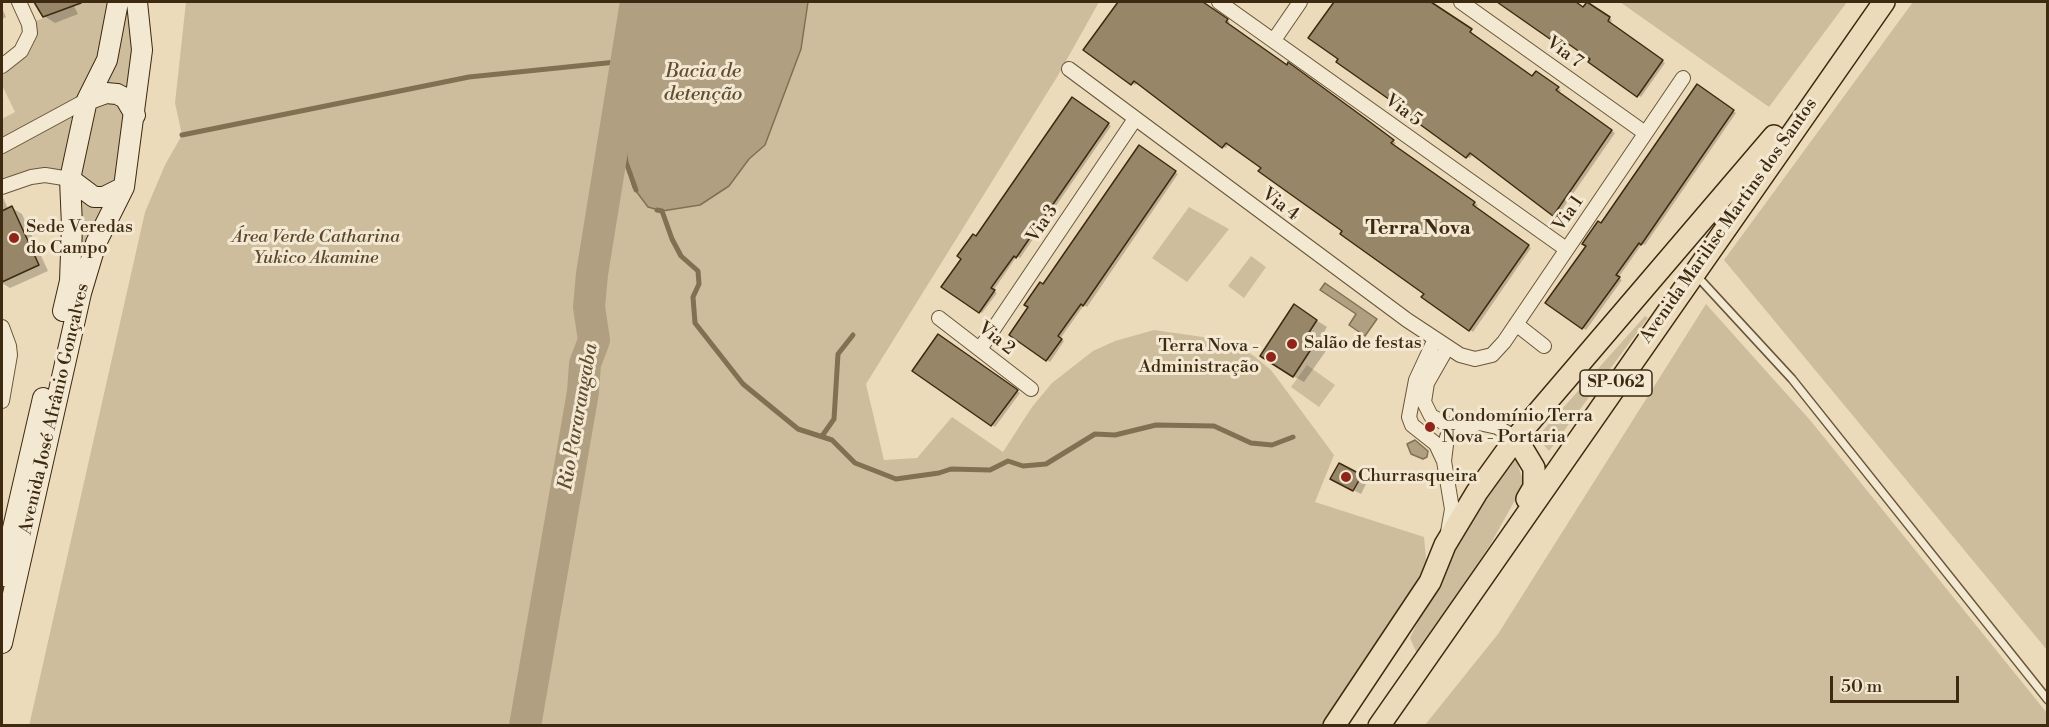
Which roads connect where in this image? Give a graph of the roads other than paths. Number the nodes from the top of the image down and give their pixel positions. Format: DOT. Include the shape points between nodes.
graph roads {
  1 [pos="19,2"];
  2 [pos="118,2"];
  3 [pos="137,2"];
  4 [pos="1219,2"];
  5 [pos="1300,2"];
  6 [pos="1461,2"];
  7 [pos="1884,2"];
  8 [pos="1274,40"];
  9 [pos="1854,43"];
  10 [pos="2,66"];
  11 [pos="1070,69"];
  12 [pos="1683,78"];
  13 [pos="87,100"];
  14 [pos="135,115"];
  15 [pos="1135,119"];
  16 [pos="1645,133"];
  17 [pos="2,146"];
  18 [pos="70,179"];
  19 [pos="2,187"];
  20 [pos="124,187"];
  21 [pos="1566,249"];
  22 [pos="1693,273"];
  23 [pos="939,318"];
  24 [pos="1516,324"];
  25 [pos="2,327"];
  26 [pos="1435,339"];
  27 [pos="1544,346"];
  28 [pos="1447,348"];
  29 [pos="980,349"];
  30 [pos="1475,359"];
  31 [pos="1031,389"];
  32 [pos="2,401"];
  33 [pos="1458,430"];
  34 [pos="1516,438"];
  35 [pos="1444,461"];
  36 [pos="1445,545"];
  37 [pos="1499,550"];
  38 [pos="2,576"];
  39 [pos="2,643"];
  40 [pos="2048,700"];
  41 [pos="1334,726"];
  42 [pos="1379,726"];
  1 -- 10 [label="street" via="30,33 21,51"];
  2 -- 13 [label="main road, Avenida José Afrânio Gonçalves" via="107,60"];
  3 -- 14 [label="main road, Avenida José Afrânio Gonçalves" via="142,50"];
  4 -- 8 [label="street, Via 5"];
  5 -- 8 [label="street"];
  6 -- 16 [label="street, Via 7"];
  7 -- 9 [label="main road, Avenida Marilise Martins dos Santos / SP-062"];
  8 -- 21 [label="street, Via 5"];
  9 -- 22 [label="main road, Avenida Marilise Martins dos Santos / SP-062"];
  9 -- 34 [label="main road, Avenida Marilise Martins dos Santos / SP-062"];
  11 -- 15 [label="street, Via 4"];
  12 -- 16 [label="street, Via 1"];
  13 -- 14 [label="main road" via="106,93 117,94 125,98"];
  13 -- 17 [label="street"];
  13 -- 18 [label="main road, Avenida José Afrânio Gonçalves"];
  14 -- 20 [label="main road, Avenida José Afrânio Gonçalves"];
  15 -- 26 [label="street, Via 4"];
  15 -- 29 [label="street, Via 3"];
  16 -- 21 [label="street, Via 1"];
  18 -- 19 [label="street" via="38,176"];
  18 -- 20 [label="main road" via="94,197 104,197"];
  18 -- 38 [label="main road, Avenida José Afrânio Gonçalves" via="70,281"];
  20 -- 39 [label="main road, Avenida José Afrânio Gonçalves" via="96,243 81,292"];
  21 -- 24 [label="street, Via 1"];
  22 -- 37 [label="main road, Avenida Marilise Martins dos Santos / SP-062"];
  22 -- 40 [label="lane" via="1792,379"];
  23 -- 29 [label="street, Via 2"];
  24 -- 27 [label="street"];
  24 -- 30 [label="street, Via 1" via="1492,355"];
  25 -- 32 [label="street" via="10,355"];
  26 -- 28 [label="street, Via 4"];
  26 -- 35 [label="street" via="1416,380 1409,417 1411,424 1436,444"];
  28 -- 30 [label="street, Via 4"];
  28 -- 33 [label="street" via="1427,383 1424,402 1431,416"];
  29 -- 31 [label="street, Via 2"];
  33 -- 34 [label="street" via="1479,423 1497,427"];
  33 -- 35 [label="street" via="1447,437"];
  34 -- 36 [label="main road, Avenida Marilise Martins dos Santos / SP-062"];
  34 -- 37 [label="main road" via="1534,468 1534,487"];
  35 -- 36 [label="street" via="1452,509"];
  36 -- 41 [label="main road, SP-062" via="1430,582"];
  37 -- 42 [label="main road, Avenida Marilise Martins dos Santos / SP-062"];
}
